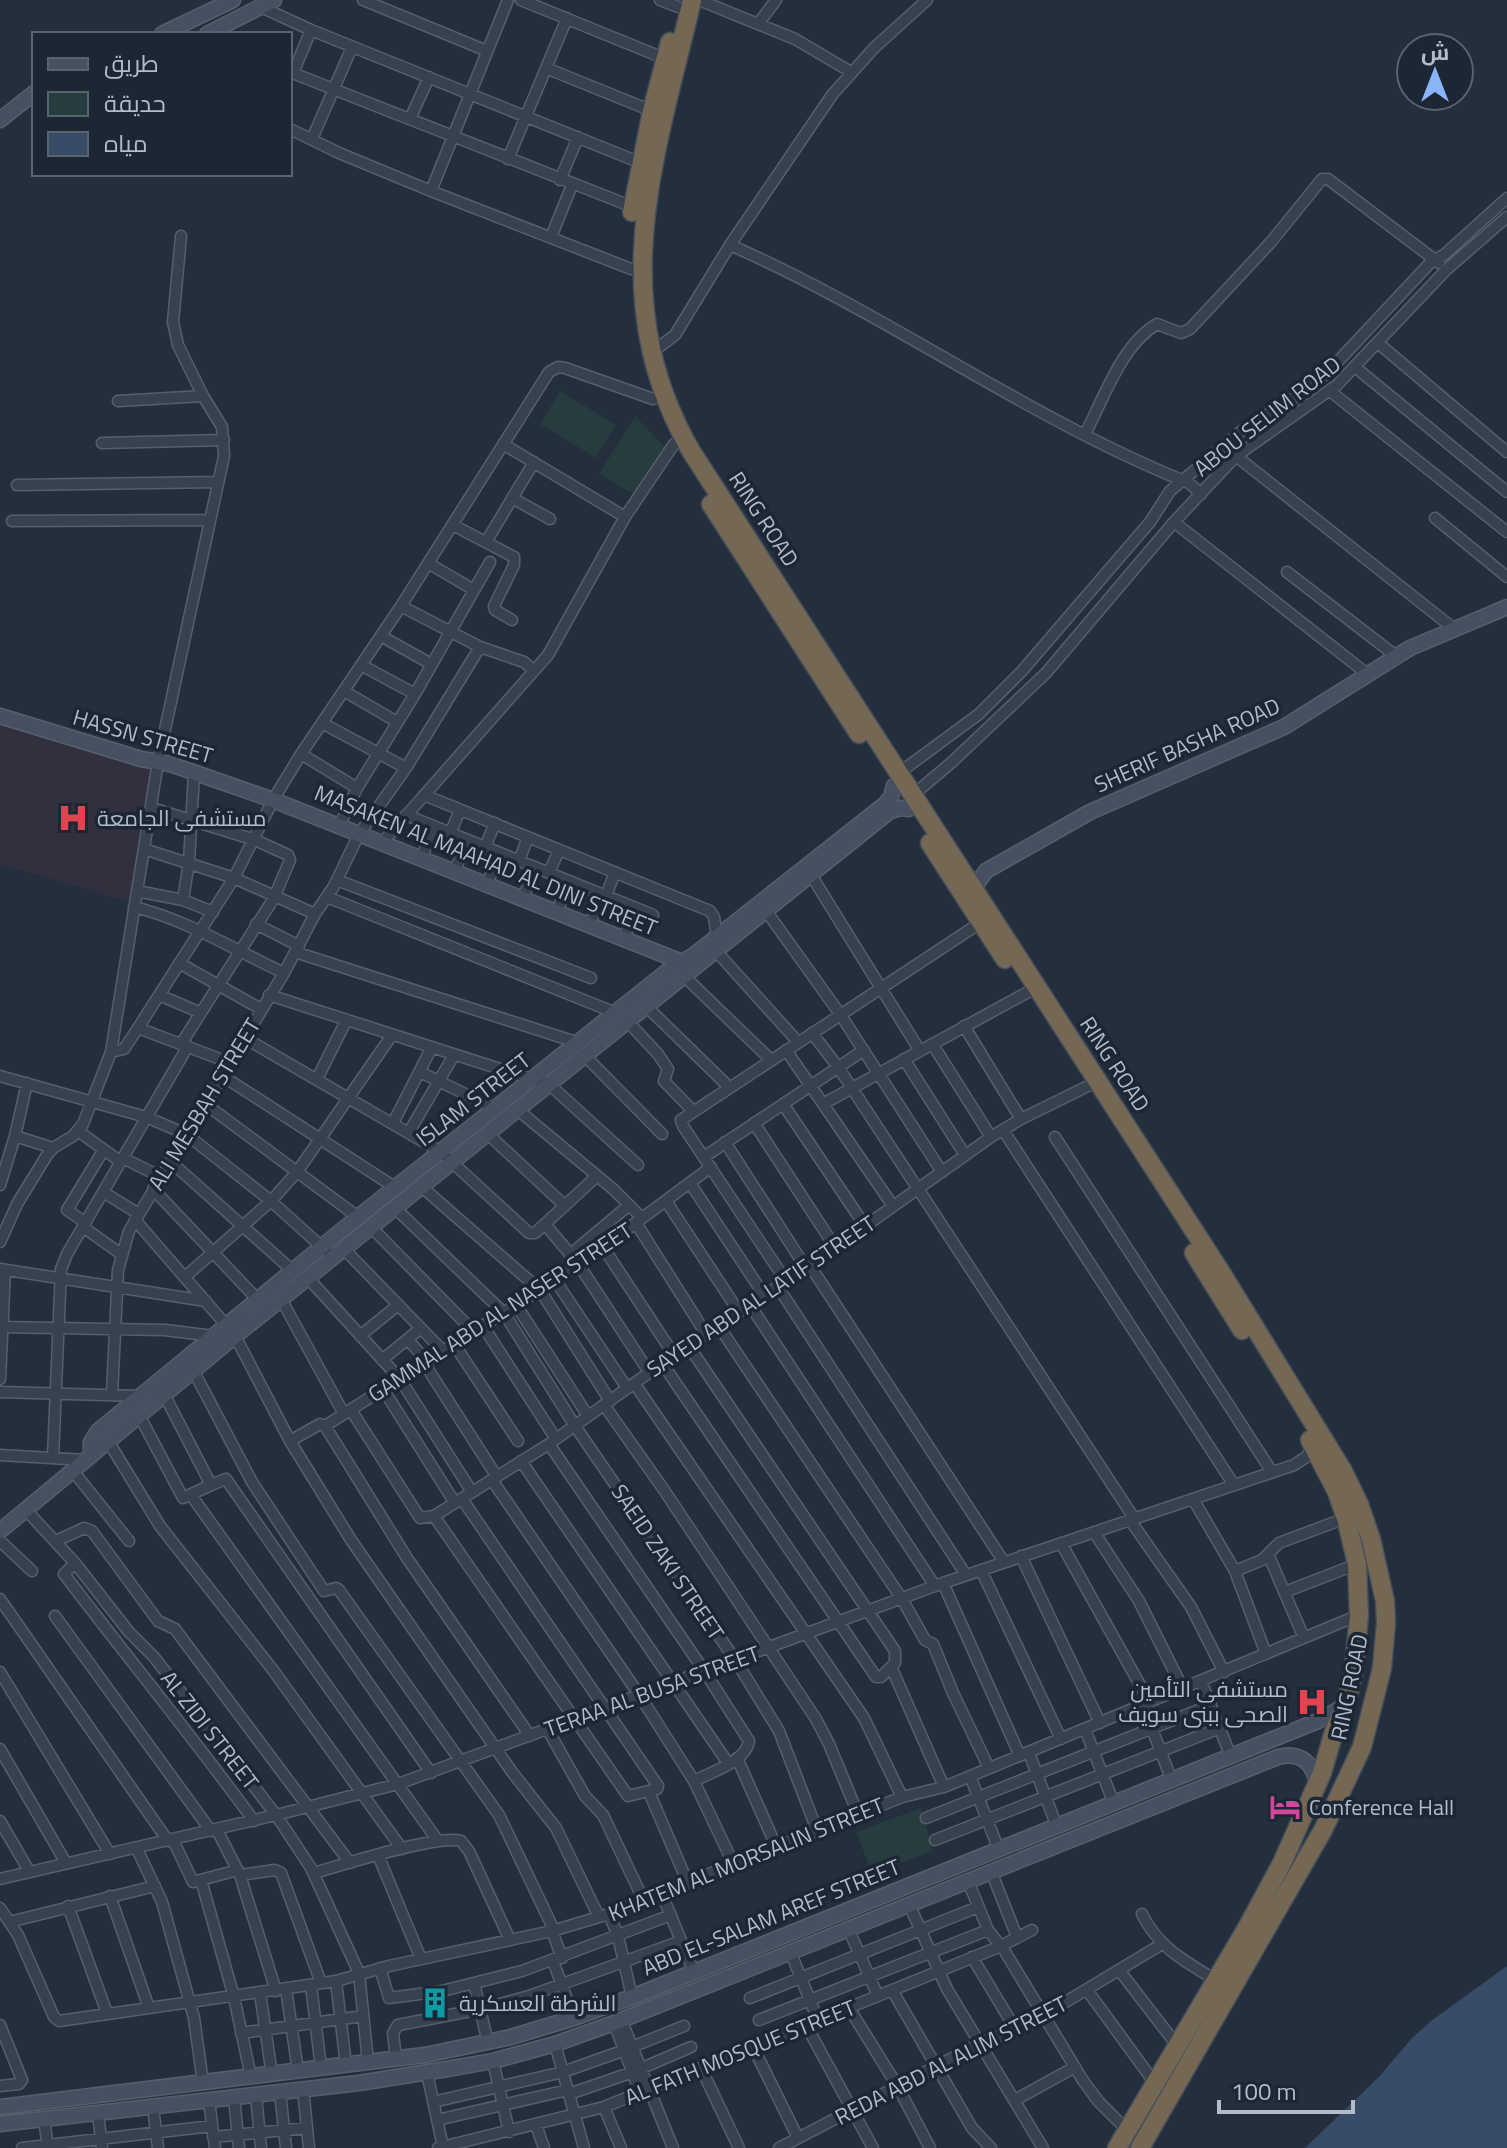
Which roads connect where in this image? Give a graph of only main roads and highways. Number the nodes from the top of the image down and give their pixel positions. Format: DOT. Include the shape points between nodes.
graph roads {
  1 [pos="683,2"];
  2 [pos="648,152"];
  3 [pos="649,359"];
  4 [pos="653,389"];
  5 [pos="834,683"];
  6 [pos="911,802"];
  7 [pos="989,924"];
  8 [pos="1358,1573"];
  9 [pos="1381,1578"];
  10 [pos="1385,1643"];
  11 [pos="1352,1678"];
  12 [pos="1299,1819"];
  13 [pos="1323,1830"];
  14 [pos="1302,1862"];
  15 [pos="1282,1863"];
  16 [pos="1117,2148"];
  17 [pos="1140,2148"];
  1 -- 2 [label="highway, RING ROAD"];
  1 -- 2 [label="highway, RING ROAD" via="652,111"];
  2 -- 3 [label="highway, RING ROAD" via="642,242"];
  2 -- 3 [label="highway, RING ROAD" via="633,207 631,269 635,327"];
  3 -- 4 [label="highway, RING ROAD"];
  4 -- 5 [label="highway, RING ROAD"];
  4 -- 5 [label="highway, RING ROAD" via="674,444"];
  5 -- 6 [label="highway, RING ROAD"];
  6 -- 7 [label="highway, RING ROAD"];
  6 -- 7 [label="highway, RING ROAD" via="976,891"];
  7 -- 8 [label="highway, RING ROAD" via="1326,1467 1346,1518"];
  7 -- 9 [label="highway, RING ROAD" via="1222,1274 1338,1463 1366,1521"];
  8 -- 9 [label="highway" via="1368,1586"];
  8 -- 11 [label="highway, RING ROAD"];
  9 -- 10 [label="highway, RING ROAD"];
  10 -- 11 [label="highway" via="1372,1640"];
  10 -- 13 [label="highway, RING ROAD" via="1362,1747"];
  11 -- 12 [label="highway, RING ROAD" via="1317,1785"];
  12 -- 13 [label="highway" via="1307,1834"];
  12 -- 15 [label="highway, RING ROAD"];
  13 -- 14 [label="highway, RING ROAD"];
  14 -- 15 [label="highway" via="1295,1853"];
  14 -- 17 [label="highway, RING ROAD"];
  15 -- 16 [label="highway, RING ROAD"];
}
